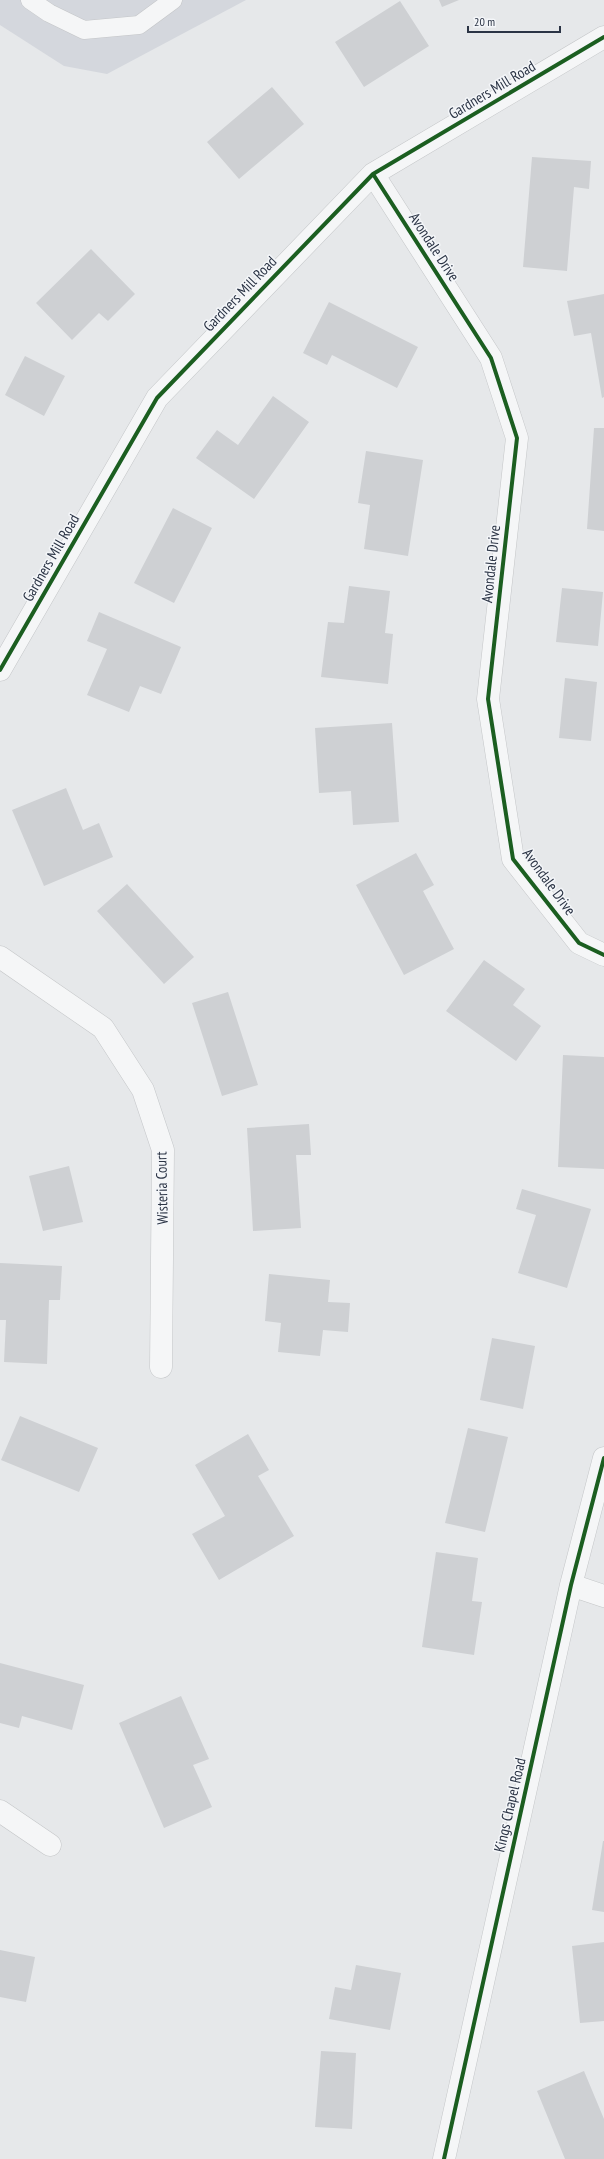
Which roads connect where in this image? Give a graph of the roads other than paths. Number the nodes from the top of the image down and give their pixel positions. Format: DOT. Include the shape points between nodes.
graph roads {
  1 [pos="30,0"];
  2 [pos="173,0"];
  3 [pos="604,38"];
  4 [pos="373,174"];
  5 [pos="0,670"];
  6 [pos="604,955"];
  7 [pos="0,957"];
  8 [pos="161,1368"];
  9 [pos="604,1458"];
  10 [pos="572,1585"];
  11 [pos="604,1596"];
  12 [pos="0,1811"];
  13 [pos="50,1845"];
  14 [pos="444,2159"];
  1 -- 2 [label="lane" via="49,13 84,30 138,25"];
  3 -- 4 [label="street, Gardners Mill Road"];
  4 -- 5 [label="street, Gardners Mill Road" via="157,398"];
  4 -- 6 [label="street, Avondale Drive" via="491,358 517,438 488,700 513,859 579,943"];
  7 -- 8 [label="street, Wisteria Court" via="103,1028 143,1090 163,1150"];
  9 -- 10 [label="street, Kings Chapel Road"];
  10 -- 11 [label="street"];
  10 -- 14 [label="street, Kings Chapel Road"];
  12 -- 13 [label="street"];
}
